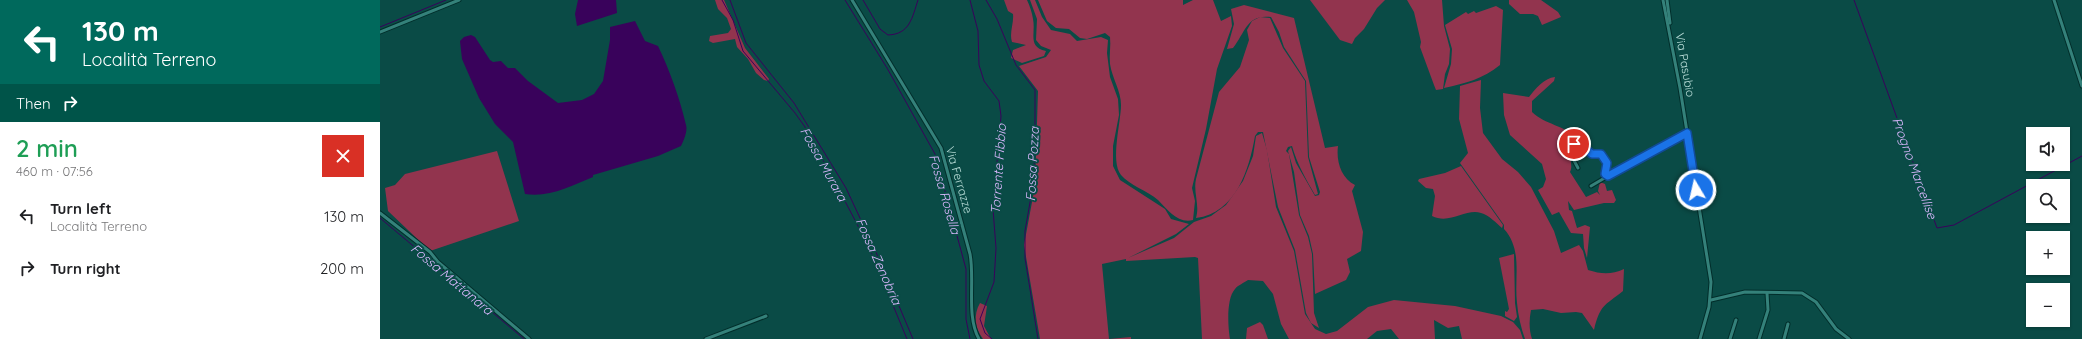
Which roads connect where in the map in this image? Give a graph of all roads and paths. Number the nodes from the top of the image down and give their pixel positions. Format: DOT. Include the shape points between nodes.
graph roads {
  1 [pos="459,0"];
  2 [pos="852,0"];
  3 [pos="1663,0"];
  4 [pos="1667,0"];
  5 [pos="2054,0"];
  6 [pos="380,32"];
  7 [pos="1671,41"];
  8 [pos="2082,86"];
  9 [pos="1687,133"];
  10 [pos="1578,168"];
  11 [pos="1609,176"];
  12 [pos="1591,186"];
  13 [pos="380,213"];
  14 [pos="1767,293"];
  15 [pos="1711,300"];
  16 [pos="766,316"];
  17 [pos="1736,320"];
  18 [pos="1788,324"];
  19 [pos="529,339"];
  20 [pos="706,339"];
  21 [pos="980,339"];
  22 [pos="1700,339"];
  23 [pos="1730,339"];
  24 [pos="1759,339"];
  25 [pos="1784,339"];
  26 [pos="1849,339"];
  1 -- 6 [label="street"];
  2 -- 21 [label="street, Via Ferrazze" via="941,148 970,254 973,270 974,328"];
  3 -- 7 [label="street, Via Pasubio"];
  4 -- 7 [label="street"];
  5 -- 8 [label="street"];
  7 -- 9 [label="street, Via Pasubio"];
  9 -- 11 [label="street"];
  9 -- 15 [label="street, Via Pasubio" via="1709,272"];
  10 -- 11 [label="street" via="1569,152 1574,144 1579,144 1592,154 1601,154 1607,163 1605,174"];
  11 -- 12 [label="street"];
  13 -- 19 [label="street" via="430,252 438,262"];
  14 -- 15 [label="street" via="1745,292"];
  14 -- 24 [label="street" via="1768,310"];
  14 -- 26 [label="street" via="1796,292 1807,295 1816,302 1836,329"];
  15 -- 22 [label="street"];
  16 -- 20 [label="street"];
  17 -- 23 [label="street"];
  18 -- 25 [label="street"];
}
